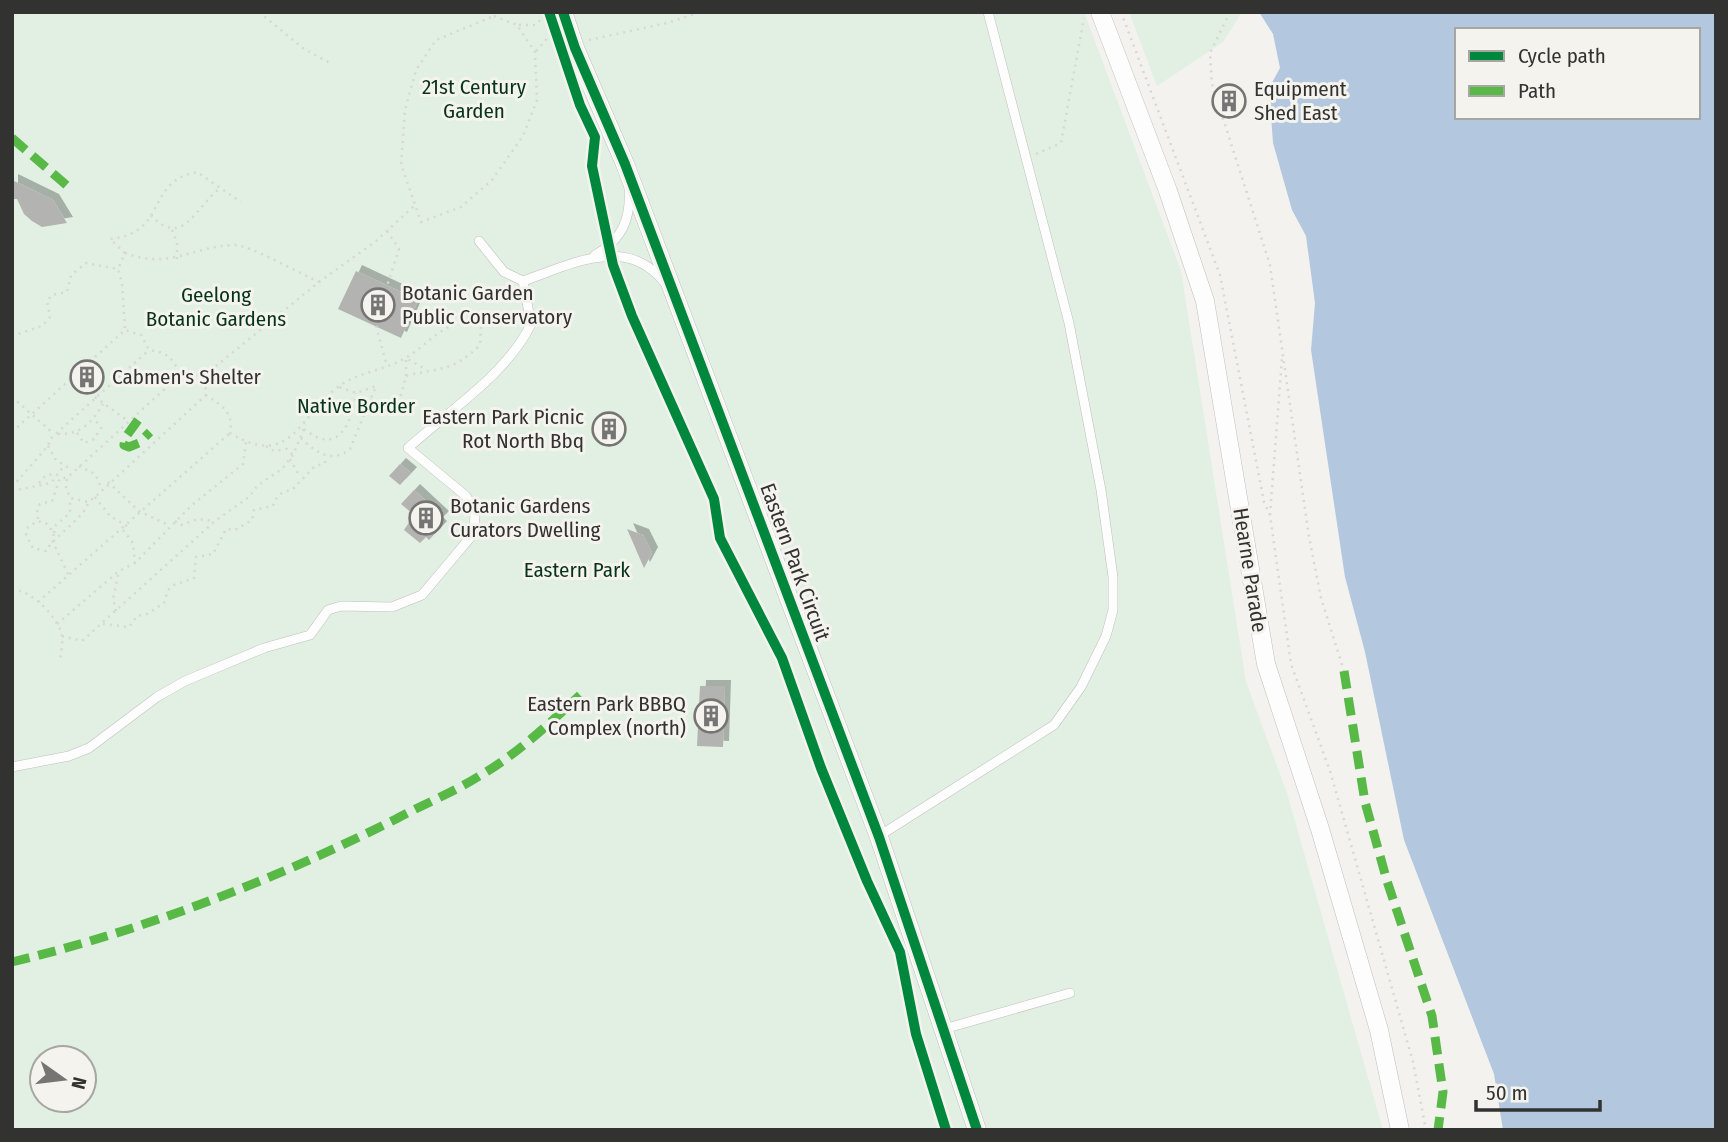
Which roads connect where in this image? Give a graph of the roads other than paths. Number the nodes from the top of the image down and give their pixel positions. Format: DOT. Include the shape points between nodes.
graph roads {
  1 [pos="989,12"];
  2 [pos="1100,12"];
  3 [pos="558,17"];
  4 [pos="625,164"];
  5 [pos="478,241"];
  6 [pos="610,250"];
  7 [pos="523,281"];
  8 [pos="671,292"];
  9 [pos="12,767"];
  10 [pos="878,837"];
  11 [pos="1070,993"];
  12 [pos="944,1029"];
  13 [pos="977,1130"];
  14 [pos="1400,1130"];
  1 -- 10 [label="lane" via="1069,323 1097,465 1113,610 1081,688 1054,725"];
  2 -- 14 [label="street, Hearne Parade" via="1206,301 1266,664 1371,1004"];
  3 -- 4 [label="street, Eastern Park Circuit"];
  4 -- 6 [label="lane" via="627,221"];
  4 -- 8 [label="street, Eastern Park Circuit"];
  5 -- 7 [label="lane" via="504,272"];
  6 -- 7 [label="lane"];
  6 -- 8 [label="lane" via="648,265"];
  7 -- 9 [label="lane" via="531,324 511,357 408,448 466,496 477,524 422,595 392,607 328,610 310,635 264,648 185,681 89,748"];
  8 -- 10 [label="street, Eastern Park Circuit"];
  10 -- 12 [label="street, Eastern Park Circuit"];
  11 -- 12 [label="lane"];
  12 -- 13 [label="street, Eastern Park Circuit"];
}
